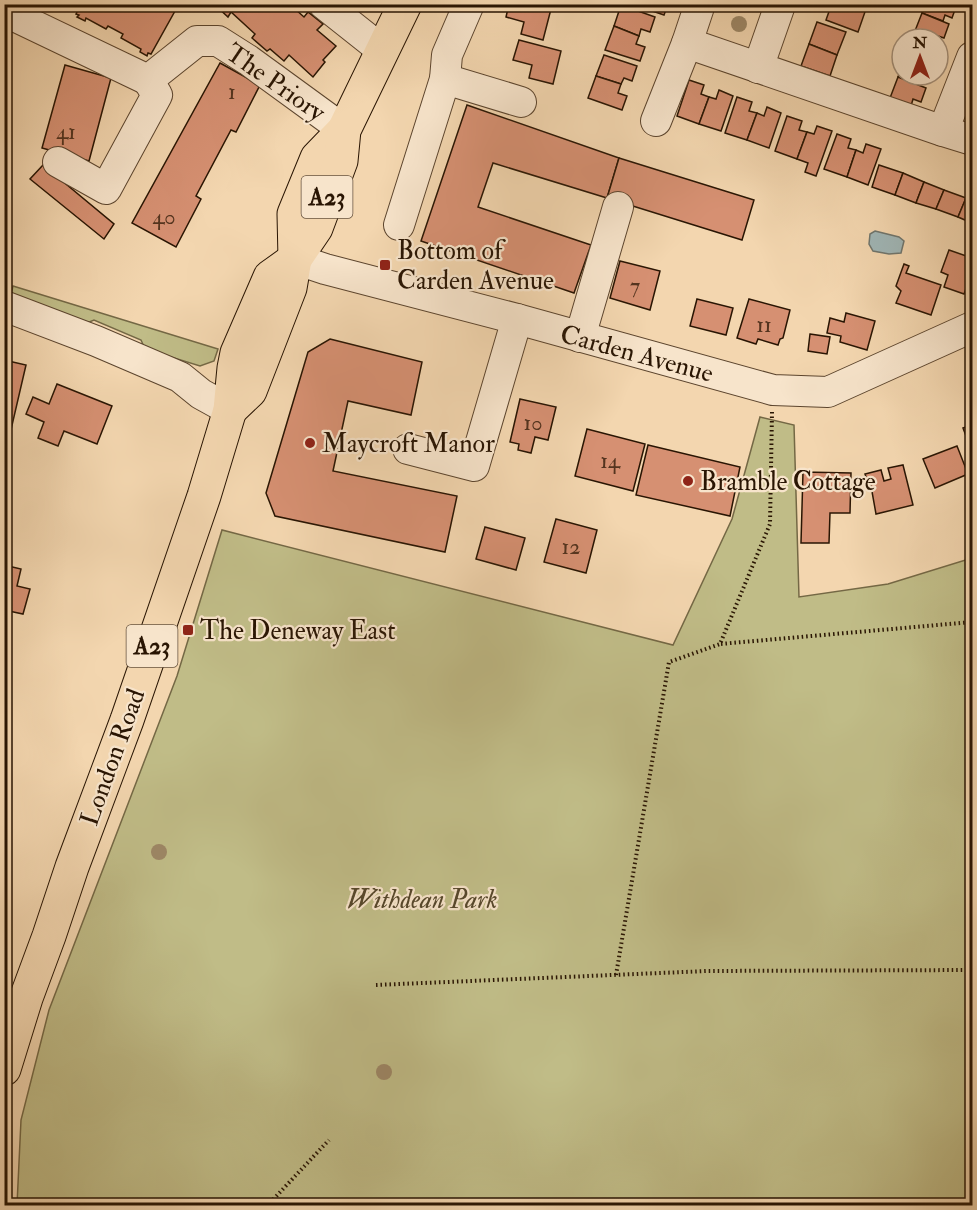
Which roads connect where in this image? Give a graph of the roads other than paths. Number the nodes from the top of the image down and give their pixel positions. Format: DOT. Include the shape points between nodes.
graph roads {
  1 [pos="5,4"];
  2 [pos="324,4"];
  3 [pos="405,4"];
  4 [pos="469,4"];
  5 [pos="700,4"];
  6 [pos="779,5"];
  7 [pos="687,43"];
  8 [pos="382,50"];
  9 [pos="972,57"];
  10 [pos="446,67"];
  11 [pos="758,68"];
  12 [pos="148,80"];
  13 [pos="521,102"];
  14 [pos="656,121"];
  15 [pos="344,130"];
  16 [pos="943,131"];
  17 [pos="972,140"];
  18 [pos="58,162"];
  19 [pos="618,207"];
  20 [pos="399,225"];
  21 [pos="295,259"];
  22 [pos="4,306"];
  23 [pos="518,320"];
  24 [pos="972,327"];
  25 [pos="580,337"];
  26 [pos="234,368"];
  27 [pos="180,377"];
  28 [pos="230,410"];
  29 [pos="408,449"];
  30 [pos="4,1069"];
  1 -- 12 [label="street" via="8,13"];
  2 -- 8 [label="street"];
  3 -- 8 [label="highway, London Road / A23"];
  4 -- 10 [label="street"];
  5 -- 7 [label="street"];
  6 -- 11 [label="street"];
  7 -- 11 [label="street"];
  7 -- 14 [label="street"];
  8 -- 15 [label="highway, London Road / A23"];
  9 -- 16 [label="street"];
  10 -- 13 [label="street"];
  10 -- 20 [label="street"];
  11 -- 16 [label="street"];
  12 -- 15 [label="street, The Priory" via="197,40 218,41"];
  12 -- 18 [label="street" via="157,95 106,189"];
  15 -- 21 [label="highway, London Road / A23" via="341,161 316,228"];
  16 -- 17 [label="street"];
  19 -- 25 [label="street"];
  21 -- 23 [label="street, Carden Avenue"];
  21 -- 26 [label="highway, London Road / A23" via="270,277"];
  21 -- 28 [label="highway, London Road / A23" via="290,288 250,391"];
  22 -- 27 [label="street"];
  23 -- 25 [label="street, Carden Avenue"];
  23 -- 29 [label="street" via="474,466"];
  24 -- 25 [label="street, Carden Avenue" via="828,392 773,390"];
  26 -- 27 [label="street" via="214,377"];
  26 -- 28 [label="highway, London Road / A23"];
  27 -- 28 [label="street"];
  28 -- 30 [label="highway, London Road / A23" via="204,496"];
}
